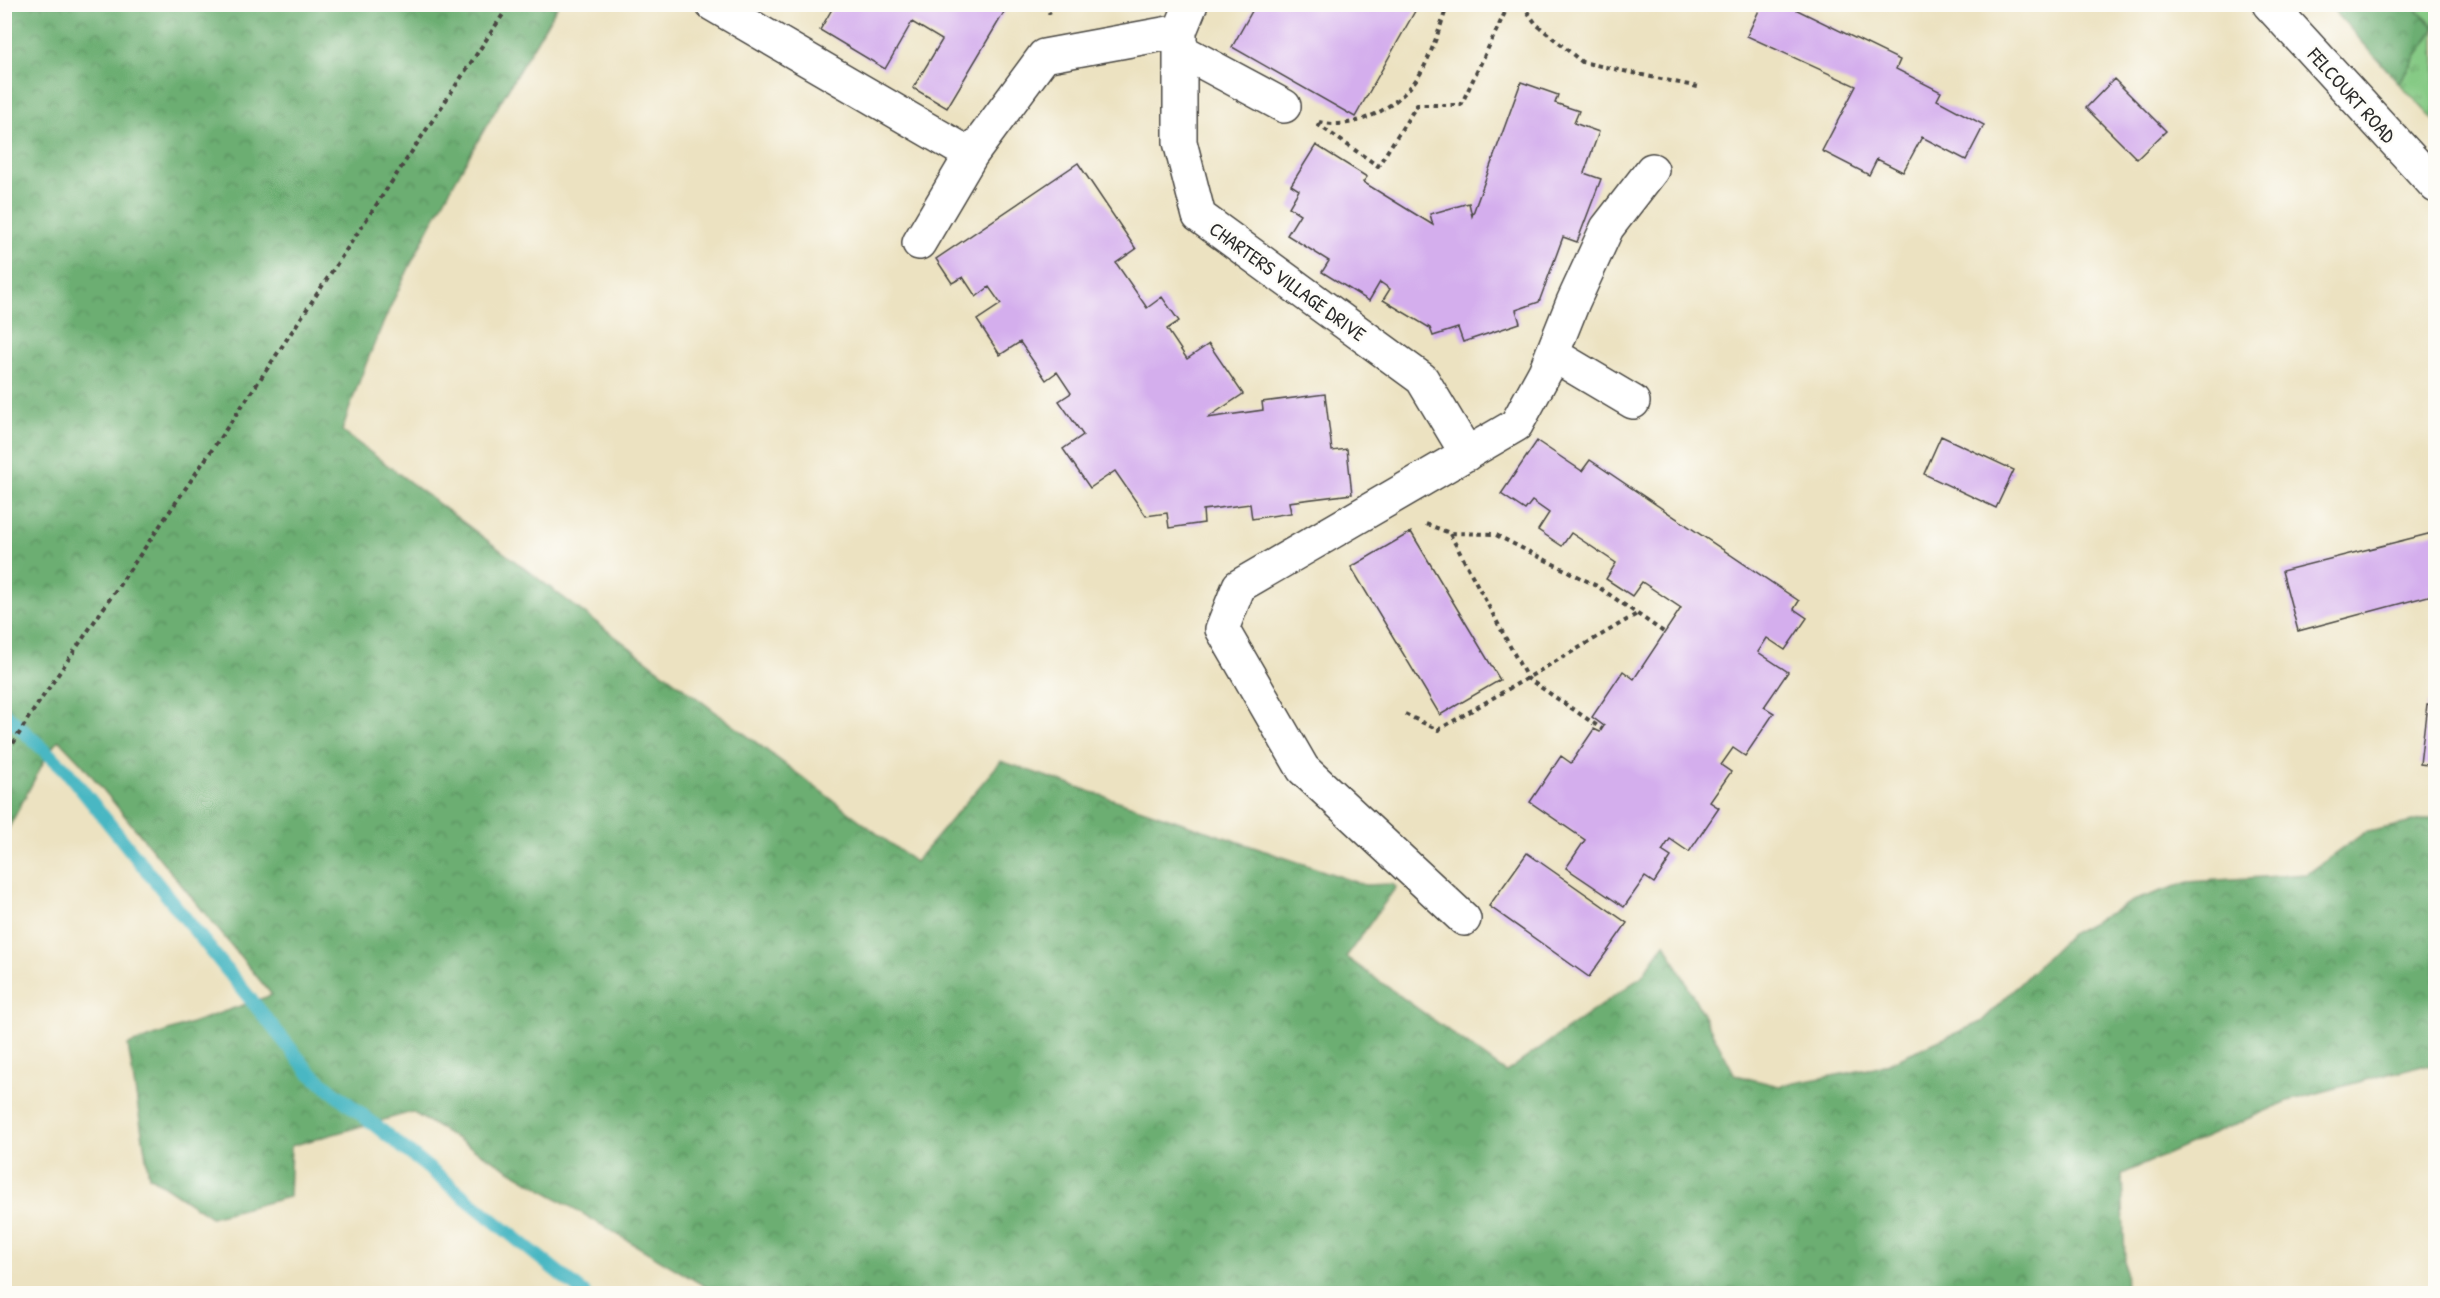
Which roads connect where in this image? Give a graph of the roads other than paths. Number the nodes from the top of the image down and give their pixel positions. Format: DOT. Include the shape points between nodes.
graph roads {
  1 [pos="712,4"];
  2 [pos="2269,4"];
  3 [pos="1184,28"];
  4 [pos="1284,106"];
  5 [pos="971,155"];
  6 [pos="1652,170"];
  7 [pos="2436,186"];
  8 [pos="919,243"];
  9 [pos="1552,354"];
  10 [pos="1633,402"];
  11 [pos="1467,454"];
  12 [pos="1464,919"];
  1 -- 5 [label="street"];
  2 -- 7 [label="street, FELCOURT ROAD"];
  3 -- 4 [label="street"];
  3 -- 5 [label="street" via="1044,56"];
  3 -- 11 [label="street, CHARTERS VILLAGE DRIVE" via="1180,142 1199,216 1422,379"];
  5 -- 8 [label="street"];
  6 -- 9 [label="street" via="1607,228"];
  9 -- 10 [label="street"];
  9 -- 11 [label="street" via="1515,425"];
  11 -- 12 [label="street" via="1239,586 1222,629 1304,769"];
}
